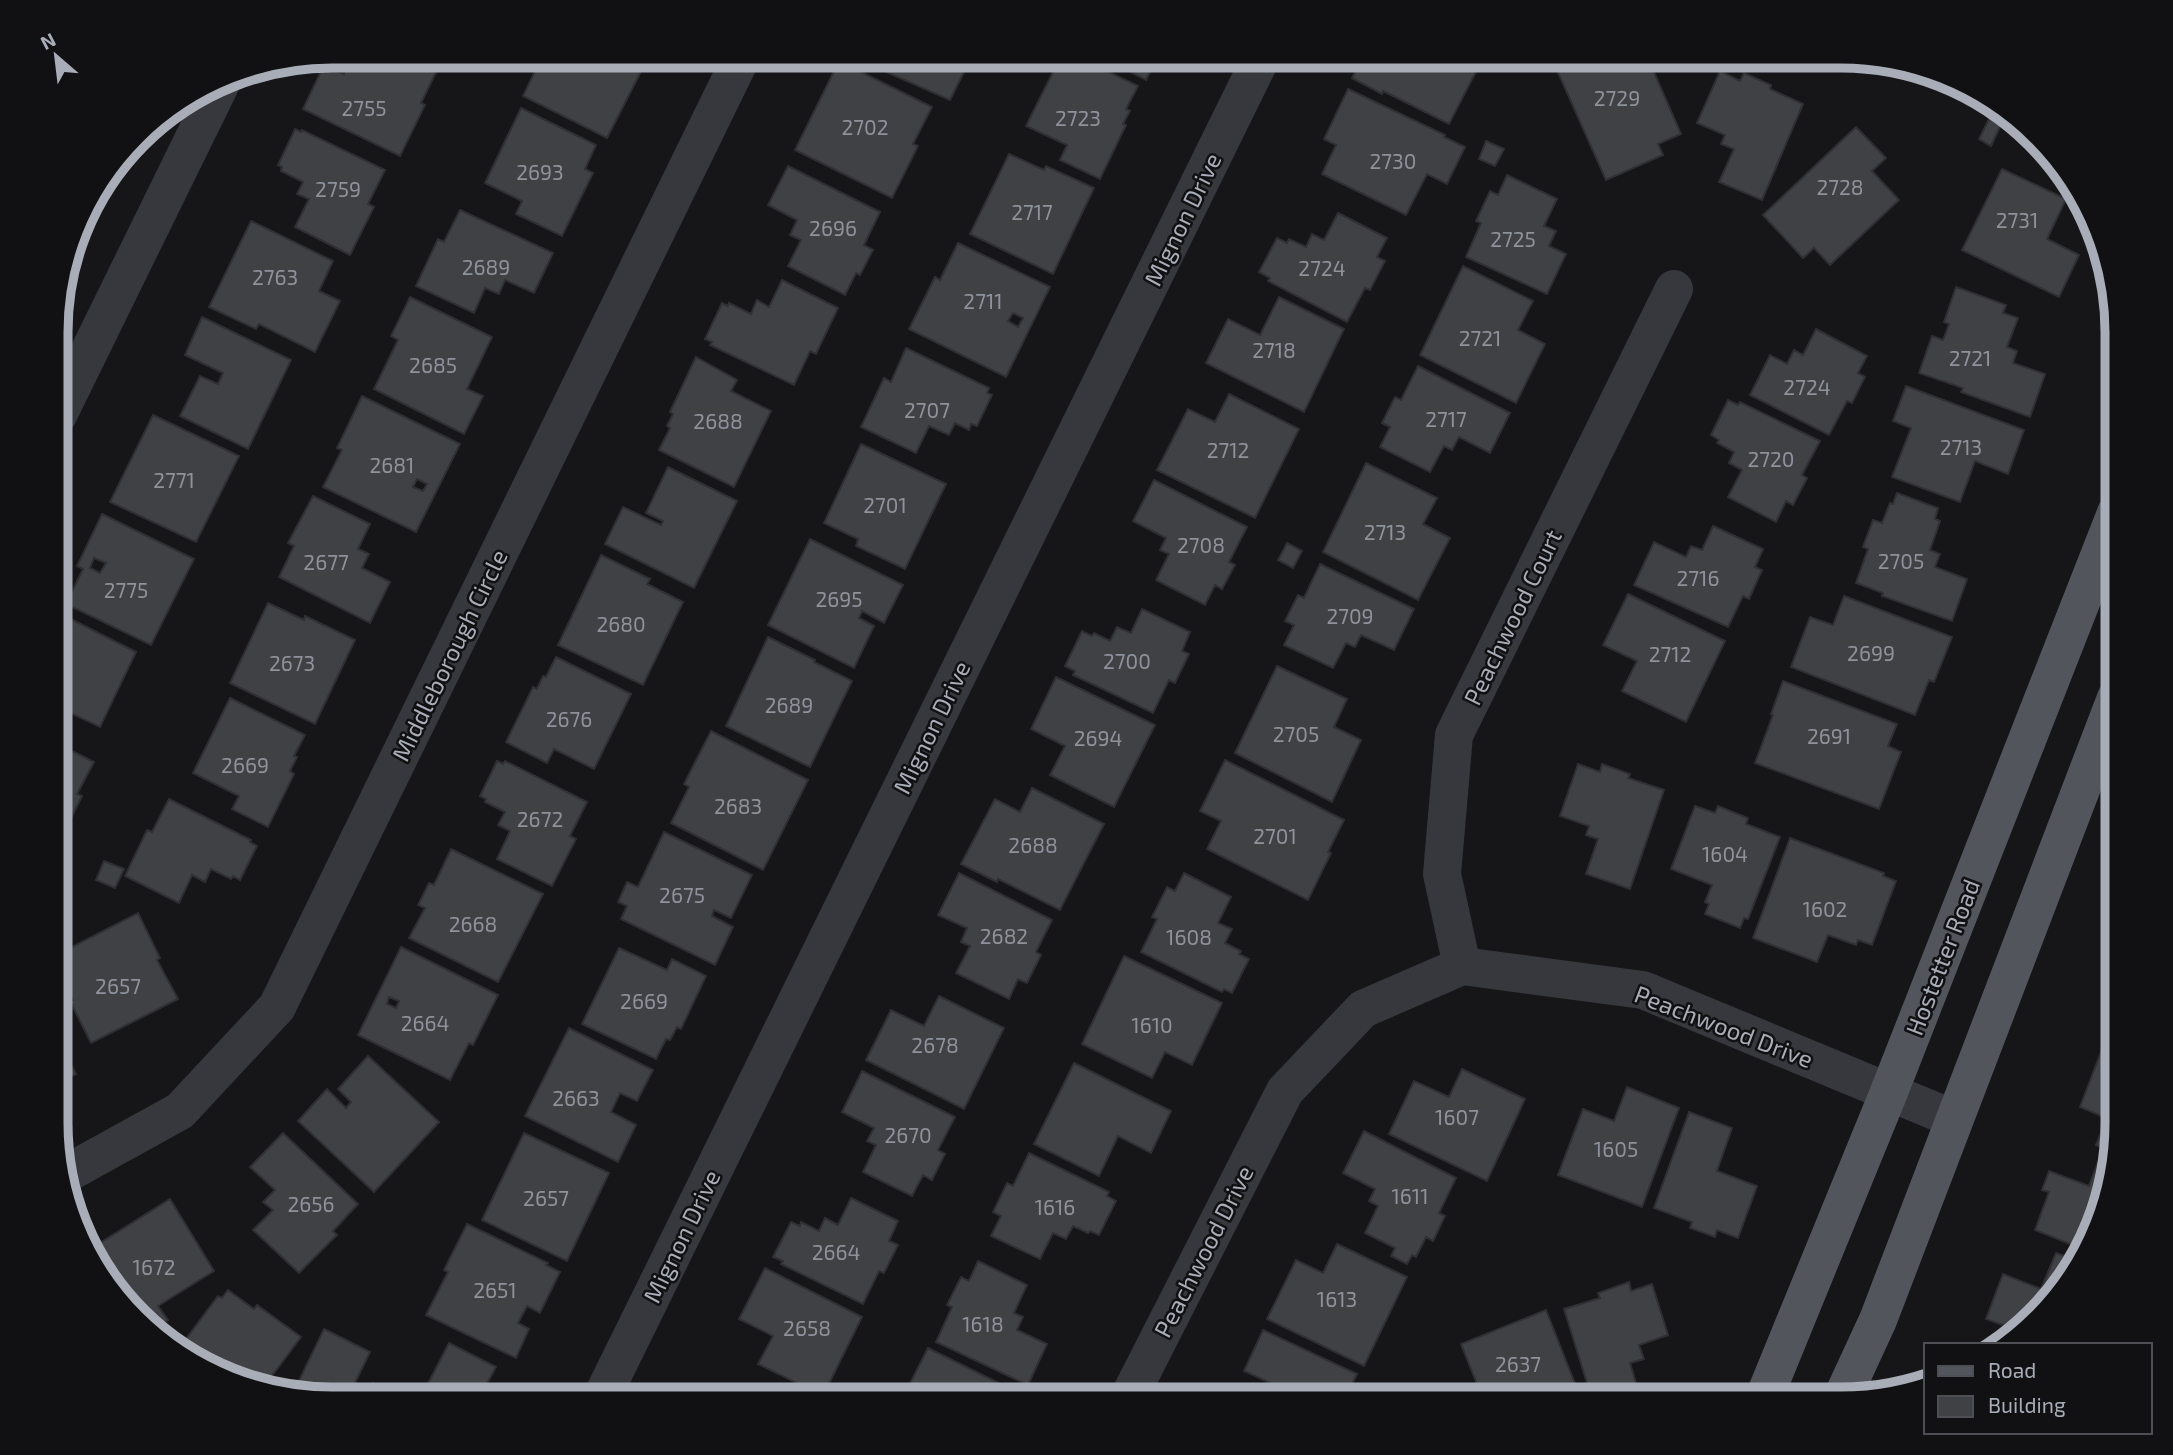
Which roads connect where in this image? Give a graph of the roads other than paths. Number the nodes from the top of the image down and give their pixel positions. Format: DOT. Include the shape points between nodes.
graph roads {
  1 [pos="736,68"];
  2 [pos="1256,68"];
  3 [pos="215,95"];
  4 [pos="1674,289"];
  5 [pos="68,395"];
  6 [pos="2105,541"];
  7 [pos="2105,727"];
  8 [pos="1462,966"];
  9 [pos="1889,1092"];
  10 [pos="1954,1119"];
  11 [pos="73,1170"];
  12 [pos="607,1387"];
  13 [pos="1134,1387"];
  14 [pos="1768,1387"];
  15 [pos="1847,1387"];
  1 -- 11 [label="street, Middleborough Circle" via="277,1007 180,1111"];
  2 -- 12 [label="street, Mignon Drive"];
  3 -- 5 [label="street"];
  4 -- 8 [label="street, Peachwood Court" via="1454,735 1442,874"];
  6 -- 9 [label="main road, Hostetter Road"];
  7 -- 10 [label="main road"];
  8 -- 9 [label="street, Peachwood Drive" via="1643,990"];
  8 -- 13 [label="street, Peachwood Drive" via="1363,1009 1285,1090"];
  9 -- 10 [label="street, Peachwood Drive"];
  9 -- 14 [label="main road, Hostetter Road"];
  10 -- 15 [label="main road" via="1878,1320"];
}
